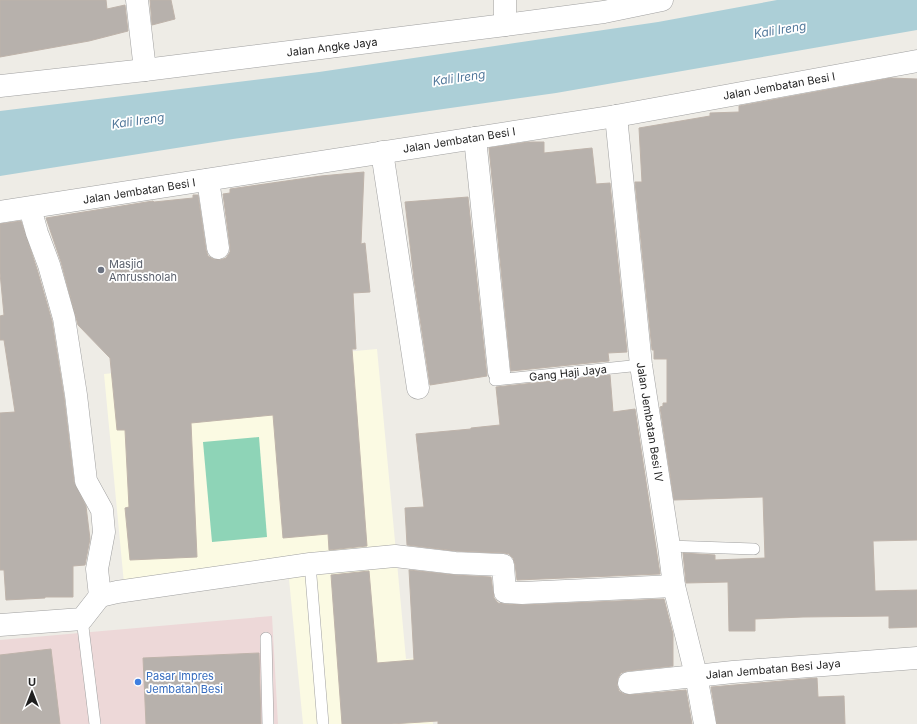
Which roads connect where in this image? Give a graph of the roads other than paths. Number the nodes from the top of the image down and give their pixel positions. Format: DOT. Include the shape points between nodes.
graph roads {
  1 [pos="137,0"];
  2 [pos="505,0"];
  3 [pos="662,0"];
  4 [pos="604,6"];
  5 [pos="505,25"];
  6 [pos="917,61"];
  7 [pos="145,70"];
  8 [pos="0,86"];
  9 [pos="616,116"];
  10 [pos="475,138"];
  11 [pos="382,152"];
  12 [pos="208,180"];
  13 [pos="30,208"];
  14 [pos="0,212"];
  15 [pos="218,248"];
  16 [pos="641,365"];
  17 [pos="497,376"];
  18 [pos="418,388"];
  19 [pos="669,546"];
  20 [pos="754,549"];
  21 [pos="310,564"];
  22 [pos="674,586"];
  23 [pos="100,596"];
  24 [pos="82,619"];
  25 [pos="0,625"];
  26 [pos="266,638"];
  27 [pos="917,658"];
  28 [pos="696,676"];
  29 [pos="629,683"];
  30 [pos="95,724"];
  31 [pos="268,724"];
  32 [pos="323,724"];
  33 [pos="705,724"];
  1 -- 7 [label="street"];
  2 -- 5 [label="street"];
  3 -- 4 [label="street, Jalan Angke Jaya"];
  4 -- 5 [label="street, Jalan Angke Jaya"];
  5 -- 7 [label="street, Jalan Angke Jaya"];
  6 -- 9 [label="street, Jalan Jembatan Besi I"];
  7 -- 8 [label="street, Jalan Angke Jaya"];
  9 -- 10 [label="street, Jalan Jembatan Besi I"];
  9 -- 16 [label="street, Jalan Jembatan Besi IV"];
  10 -- 11 [label="street, Jalan Jembatan Besi I"];
  10 -- 17 [label="street"];
  11 -- 12 [label="street, Jalan Jembatan Besi I"];
  11 -- 18 [label="street"];
  12 -- 13 [label="street, Jalan Jembatan Besi I"];
  12 -- 15 [label="street"];
  13 -- 14 [label="street, Jalan Jembatan Besi I"];
  13 -- 23 [label="street" via="64,318 86,481 102,510 104,532 97,569"];
  16 -- 17 [label="lane, Gang Haji Jaya"];
  16 -- 19 [label="street, Jalan Jembatan Besi IV"];
  19 -- 20 [label="lane"];
  19 -- 22 [label="street, Jalan Jembatan Besi IV"];
  21 -- 22 [label="street" via="395,556 503,565 505,592"];
  21 -- 23 [label="street"];
  21 -- 32 [label="lane"];
  22 -- 28 [label="street, Jalan Jembatan Besi IV"];
  23 -- 24 [label="street"];
  24 -- 25 [label="street"];
  24 -- 30 [label="lane"];
  26 -- 31 [label="lane"];
  27 -- 28 [label="street, Jalan Jembatan Besi Jaya"];
  28 -- 29 [label="street, Jalan Jembatan Besi Jaya"];
  28 -- 33 [label="street, Jalan Jembatan Besi IV"];
}
